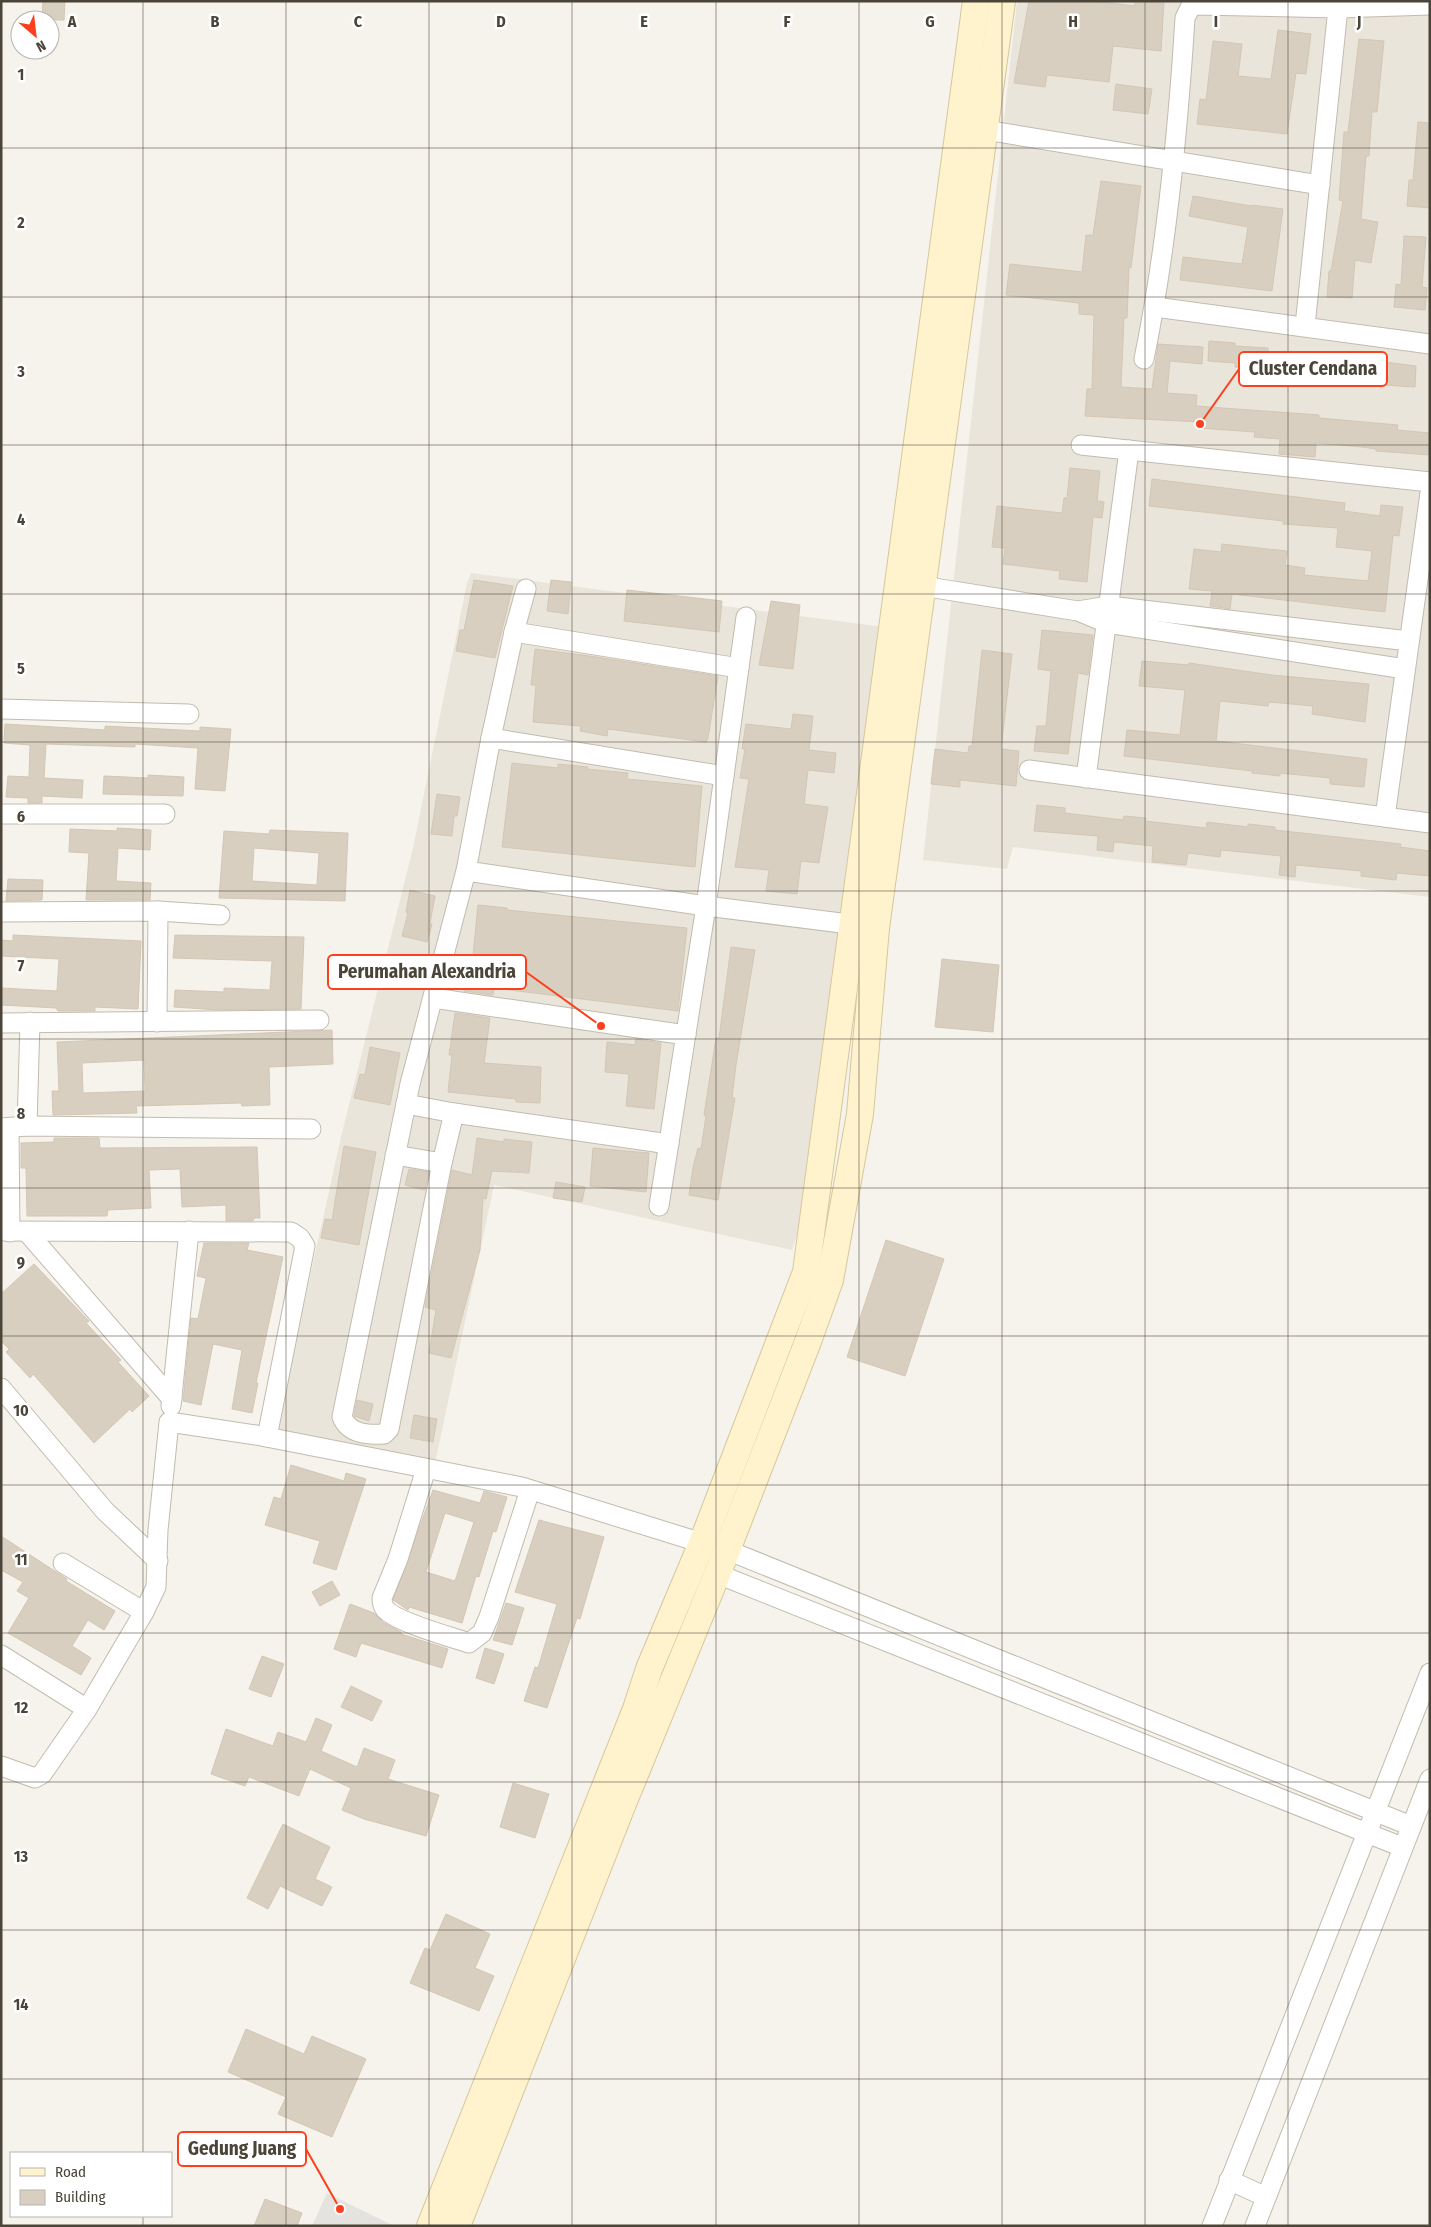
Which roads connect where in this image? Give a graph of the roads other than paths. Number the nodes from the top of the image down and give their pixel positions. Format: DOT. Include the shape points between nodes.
graph roads {
  1 [pos="976,1"];
  2 [pos="1002,1"];
  3 [pos="1430,5"];
  4 [pos="1338,8"];
  5 [pos="971,128"];
  6 [pos="1172,162"];
  7 [pos="1320,185"];
  8 [pos="1155,307"];
  9 [pos="1304,326"];
  10 [pos="1430,344"];
  11 [pos="1144,359"];
  12 [pos="1081,445"];
  13 [pos="1129,450"];
  14 [pos="1430,482"];
  15 [pos="1430,493"];
  16 [pos="922,586"];
  17 [pos="526,589"];
  18 [pos="1108,615"];
  19 [pos="746,617"];
  20 [pos="1225,618"];
  21 [pos="514,632"];
  22 [pos="1343,634"];
  23 [pos="1409,640"];
  24 [pos="1221,641"];
  25 [pos="1338,660"];
  26 [pos="739,668"];
  27 [pos="1405,669"];
  28 [pos="1,708"];
  29 [pos="189,714"];
  30 [pos="490,738"];
  31 [pos="1029,770"];
  32 [pos="724,776"];
  33 [pos="1086,778"];
  34 [pos="1,814"];
  35 [pos="165,814"];
  36 [pos="1386,817"];
  37 [pos="1430,823"];
  38 [pos="466,871"];
  39 [pos="706,906"];
  40 [pos="158,911"];
  41 [pos="1,912"];
  42 [pos="220,915"];
  43 [pos="864,926"];
  44 [pos="432,998"];
  45 [pos="319,1020"];
  46 [pos="1,1022"];
  47 [pos="30,1022"];
  48 [pos="156,1022"];
  49 [pos="686,1035"];
  50 [pos="406,1104"];
  51 [pos="454,1113"];
  52 [pos="12,1127"];
  53 [pos="311,1130"];
  54 [pos="669,1144"];
  55 [pos="395,1155"];
  56 [pos="442,1163"];
  57 [pos="659,1206"];
  58 [pos="189,1231"];
  59 [pos="13,1232"];
  60 [pos="1,1388"];
  61 [pos="172,1399"];
  62 [pos="169,1422"];
  63 [pos="267,1437"];
  64 [pos="426,1468"];
  65 [pos="530,1490"];
  66 [pos="714,1546"];
  67 [pos="158,1561"];
  68 [pos="64,1563"];
  69 [pos="703,1570"];
  70 [pos="144,1612"];
  71 [pos="1,1655"];
  72 [pos="1430,1673"];
  73 [pos="1063,1686"];
  74 [pos="1053,1708"];
  75 [pos="87,1709"];
  76 [pos="1,1766"];
  77 [pos="1430,1779"];
  78 [pos="1376,1812"];
  79 [pos="1411,1826"];
  80 [pos="1367,1834"];
  81 [pos="1402,1847"];
  82 [pos="1229,2180"];
  83 [pos="1266,2197"];
  84 [pos="430,2226"];
  85 [pos="457,2226"];
  86 [pos="1212,2226"];
  87 [pos="1255,2226"];
  1 -- 5 [label="street"];
  2 -- 5 [label="street"];
  3 -- 4 [label="street"];
  4 -- 6 [label="street" via="1191,6 1185,18 1178,125"];
  4 -- 7 [label="street"];
  5 -- 6 [label="street"];
  5 -- 16 [label="street" via="930,544"];
  5 -- 43 [label="street"];
  6 -- 7 [label="street"];
  6 -- 8 [label="street"];
  7 -- 9 [label="street"];
  8 -- 9 [label="street"];
  8 -- 11 [label="street"];
  9 -- 10 [label="street"];
  12 -- 13 [label="street"];
  13 -- 14 [label="street"];
  13 -- 18 [label="street"];
  15 -- 23 [label="street"];
  16 -- 18 [label="street"];
  16 -- 43 [label="street"];
  17 -- 21 [label="street"];
  18 -- 20 [label="street"];
  18 -- 24 [label="street"];
  18 -- 33 [label="street"];
  19 -- 26 [label="street"];
  20 -- 22 [label="street"];
  20 -- 24 [label="street"];
  21 -- 26 [label="street"];
  21 -- 30 [label="street"];
  22 -- 23 [label="street"];
  22 -- 25 [label="street"];
  23 -- 27 [label="street"];
  24 -- 25 [label="street"];
  25 -- 27 [label="street"];
  26 -- 32 [label="street"];
  27 -- 36 [label="street"];
  28 -- 29 [label="street"];
  30 -- 32 [label="street"];
  30 -- 38 [label="street"];
  31 -- 33 [label="street"];
  32 -- 39 [label="street"];
  33 -- 36 [label="street"];
  34 -- 35 [label="street"];
  36 -- 37 [label="street"];
  38 -- 39 [label="street"];
  38 -- 44 [label="street"];
  39 -- 43 [label="street"];
  39 -- 49 [label="street"];
  40 -- 41 [label="street"];
  40 -- 42 [label="street"];
  40 -- 48 [label="street"];
  43 -- 66 [label="street" via="806,1272"];
  44 -- 49 [label="street"];
  44 -- 50 [label="street"];
  45 -- 48 [label="street"];
  46 -- 47 [label="street"];
  47 -- 48 [label="street"];
  47 -- 52 [label="street"];
  49 -- 54 [label="street"];
  50 -- 51 [label="street"];
  50 -- 55 [label="street"];
  51 -- 54 [label="street"];
  51 -- 56 [label="street"];
  52 -- 53 [label="street"];
  52 -- 59 [label="street"];
  54 -- 57 [label="street"];
  55 -- 56 [label="street"];
  55 -- 56 [label="street" via="342,1417 346,1426 355,1432 384,1434 389,1429"];
  58 -- 59 [label="street"];
  58 -- 61 [label="street"];
  58 -- 63 [label="street" via="291,1232 305,1246"];
  59 -- 61 [label="street"];
  60 -- 67 [label="street" via="105,1511"];
  61 -- 62 [label="street"];
  62 -- 63 [label="street"];
  62 -- 67 [label="street"];
  63 -- 64 [label="street"];
  64 -- 65 [label="street"];
  64 -- 65 [label="street" via="398,1559 382,1598 383,1605 386,1610 418,1626 469,1642 482,1633 486,1625"];
  65 -- 66 [label="street"];
  66 -- 69 [label="street"];
  66 -- 73 [label="street"];
  67 -- 70 [label="street" via="156,1587"];
  68 -- 70 [label="street"];
  69 -- 74 [label="street"];
  69 -- 84 [label="street"];
  69 -- 85 [label="street"];
  70 -- 75 [label="street"];
  71 -- 75 [label="street"];
  72 -- 78 [label="street"];
  73 -- 74 [label="street"];
  73 -- 78 [label="street"];
  74 -- 80 [label="street"];
  75 -- 76 [label="street" via="42,1774 34,1778"];
  77 -- 79 [label="street"];
  78 -- 79 [label="street"];
  78 -- 80 [label="street"];
  79 -- 81 [label="street"];
  80 -- 81 [label="street"];
  80 -- 82 [label="street"];
  81 -- 83 [label="street"];
  82 -- 83 [label="street"];
  82 -- 86 [label="street"];
  83 -- 87 [label="street"];
}
